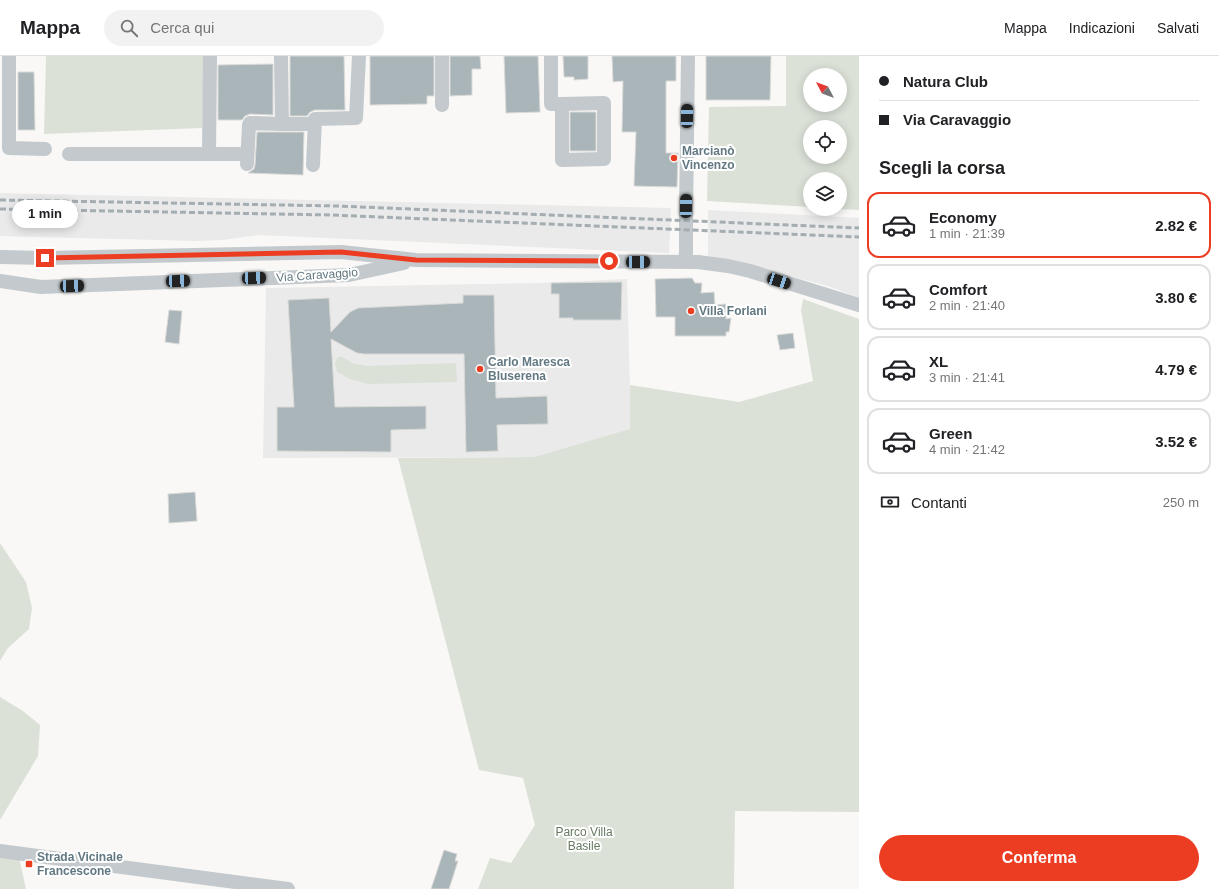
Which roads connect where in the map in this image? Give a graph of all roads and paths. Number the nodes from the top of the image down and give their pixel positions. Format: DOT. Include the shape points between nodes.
graph roads {
  1 [pos="9,56"];
  2 [pos="210,56"];
  3 [pos="281,56"];
  4 [pos="359,56"];
  5 [pos="442,56"];
  6 [pos="551,56"];
  7 [pos="688,56"];
  8 [pos="562,104"];
  9 [pos="442,105"];
  10 [pos="282,124"];
  11 [pos="308,124"];
  12 [pos="45,149"];
  13 [pos="69,154"];
  14 [pos="209,154"];
  15 [pos="313,165"];
  16 [pos="0,257"];
  17 [pos="684,257"];
  18 [pos="416,260"];
  19 [pos="0,281"];
  20 [pos="859,305"];
  21 [pos="0,851"];
  22 [pos="288,889"];
  1 -- 12 [label="street" via="9,148"];
  2 -- 14 [label="street"];
  3 -- 10 [label="street"];
  4 -- 15 [label="street" via="356,118 315,119"];
  5 -- 9 [label="street"];
  6 -- 8 [label="street" via="551,104"];
  7 -- 17 [label="street"];
  8 -- 8 [label="street" via="562,160 604,159 604,104"];
  10 -- 11 [label="street"];
  10 -- 14 [label="street" via="250,123 243,159"];
  13 -- 14 [label="street"];
  16 -- 18 [label="street, Via Caravaggio" via="341,252"];
  17 -- 18 [label="street, Via Caravaggio"];
  17 -- 20 [label="street, Via Caravaggio" via="698,262 728,266"];
  18 -- 19 [label="street, Via Caravaggio" via="349,275 41,287"];
  21 -- 22 [label="street"];
}
